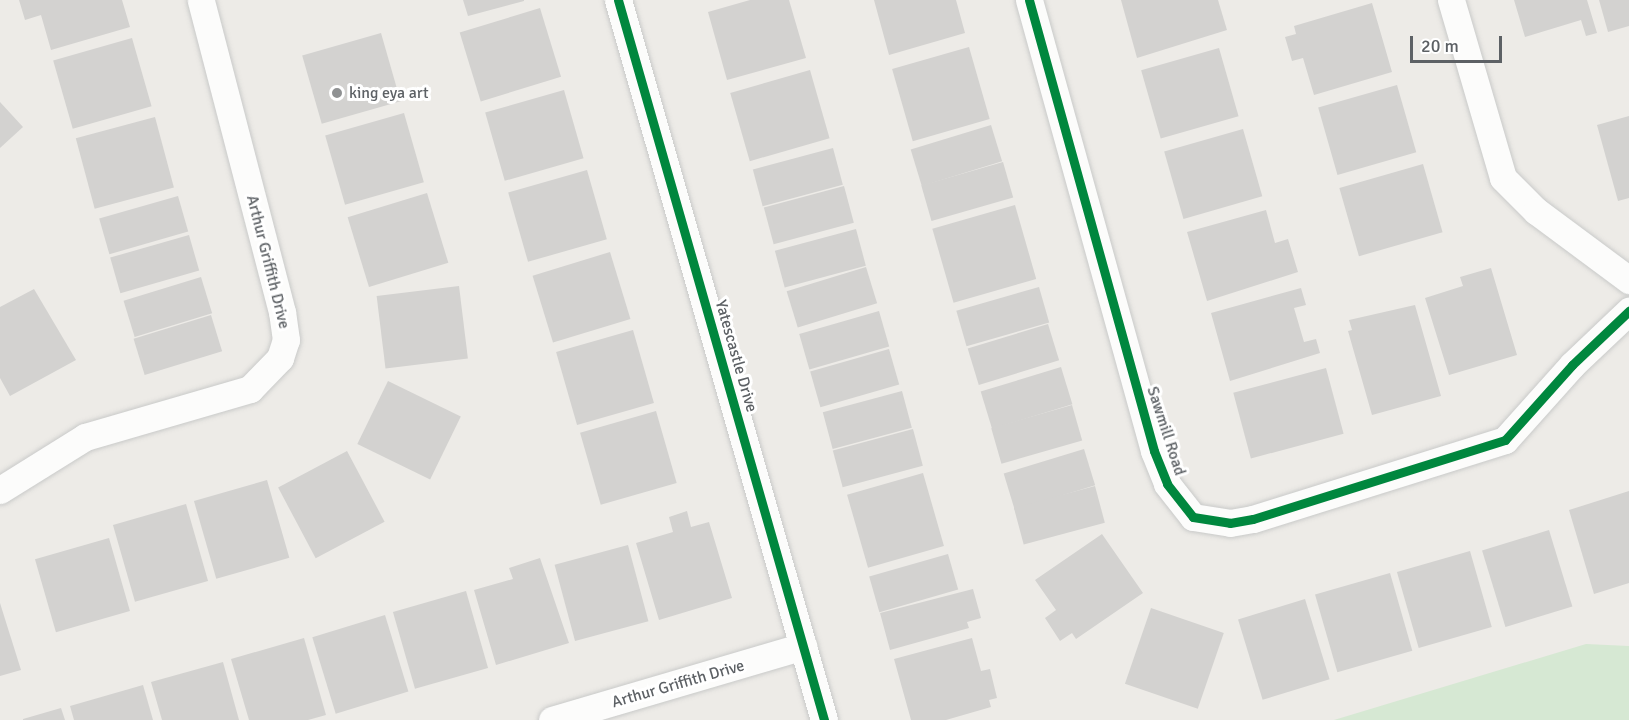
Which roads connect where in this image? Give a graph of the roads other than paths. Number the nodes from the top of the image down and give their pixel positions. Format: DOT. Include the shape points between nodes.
graph roads {
  1 [pos="201,0"];
  2 [pos="618,0"];
  3 [pos="1029,0"];
  4 [pos="1451,0"];
  5 [pos="1629,280"];
  6 [pos="1629,310"];
  7 [pos="0,490"];
  8 [pos="803,646"];
  9 [pos="552,720"];
  10 [pos="824,720"];
  1 -- 7 [label="street, Arthur Griffith Drive" via="282,312 286,340 280,358 249,389 85,437"];
  2 -- 8 [label="street, Yatescastle Drive"];
  3 -- 6 [label="street, Sawmill Road" via="1154,451 1167,484 1193,517 1230,523 1253,519 1504,440 1572,364"];
  4 -- 5 [label="street" via="1503,178 1536,212"];
  8 -- 9 [label="street, Arthur Griffith Drive"];
  8 -- 10 [label="street, Yatescastle Drive"];
}
